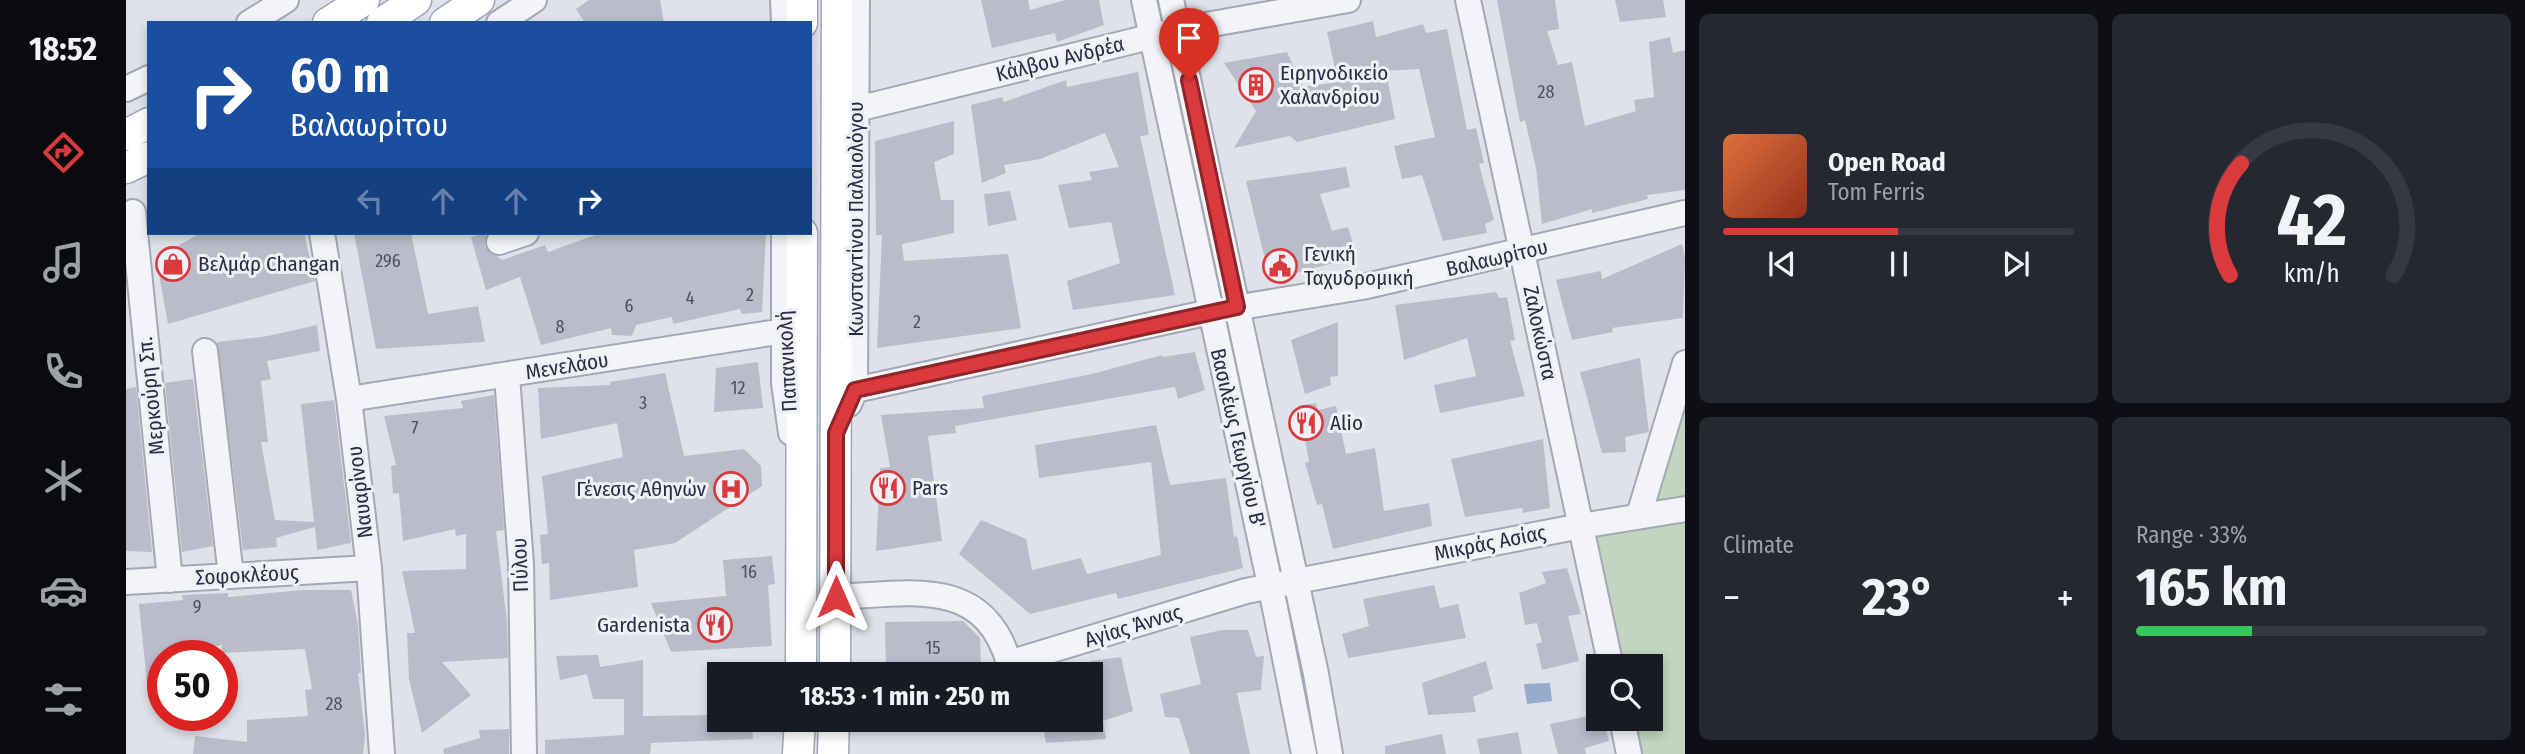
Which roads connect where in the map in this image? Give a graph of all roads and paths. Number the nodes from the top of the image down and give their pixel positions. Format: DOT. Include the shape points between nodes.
graph roads {
  1 [pos="286,0"];
  2 [pos="364,0"];
  3 [pos="416,0"];
  4 [pos="479,0"];
  5 [pos="534,0"];
  6 [pos="783,0"];
  7 [pos="802,0"];
  8 [pos="838,0"];
  9 [pos="857,0"];
  10 [pos="1144,0"];
  11 [pos="1171,0"];
  12 [pos="1348,0"];
  13 [pos="1468,0"];
  14 [pos="252,21"];
  15 [pos="331,21"];
  16 [pos="385,21"];
  17 [pos="449,21"];
  18 [pos="502,21"];
  19 [pos="783,21"];
  20 [pos="802,21"];
  21 [pos="1178,30"];
  22 [pos="1152,36"];
  23 [pos="147,79"];
  24 [pos="126,89"];
  25 [pos="857,109"];
  26 [pos="147,124"];
  27 [pos="126,135"];
  28 [pos="147,158"];
  29 [pos="126,168"];
  30 [pos="136,211"];
  31 [pos="1685,213"];
  32 [pos="322,235"];
  33 [pos="520,235"];
  34 [pos="784,235"];
  35 [pos="802,235"];
  36 [pos="499,242"];
  37 [pos="1522,253"];
  38 [pos="1237,307"];
  39 [pos="1210,312"];
  40 [pos="784,331"];
  41 [pos="205,351"];
  42 [pos="1685,363"];
  43 [pos="508,376"];
  44 [pos="855,390"];
  45 [pos="349,399"];
  46 [pos="836,433"];
  47 [pos="801,489"];
  48 [pos="1685,509"];
  49 [pos="1639,515"];
  50 [pos="1581,526"];
  51 [pos="369,568"];
  52 [pos="231,576"];
  53 [pos="170,580"];
  54 [pos="1296,580"];
  55 [pos="126,582"];
  56 [pos="1270,586"];
  57 [pos="836,597"];
  58 [pos="1608,654"];
  59 [pos="802,662"];
  60 [pos="835,662"];
  61 [pos="1624,731"];
  62 [pos="799,732"];
  63 [pos="834,732"];
  64 [pos="382,754"];
  65 [pos="524,754"];
  66 [pos="798,754"];
  67 [pos="833,754"];
  68 [pos="1304,754"];
  69 [pos="1330,754"];
  70 [pos="1629,754"];
  1 -- 14 [label="street"];
  2 -- 15 [label="main road"];
  3 -- 16 [label="main road"];
  4 -- 17 [label="main road"];
  5 -- 18 [label="street"];
  6 -- 19 [label="street"];
  7 -- 20 [label="main road"];
  8 -- 46 [label="main road, Κωνσταντίνου Παλαιολόγου"];
  9 -- 25 [label="street, Κωνσταντίνου Παλαιολόγου"];
  10 -- 22 [label="street, Βασιλέως Γεωργίου Β'"];
  11 -- 21 [label="street, Βασιλέως Γεωργίου Β'"];
  12 -- 21 [label="street, Κάλβου Ανδρέα"];
  13 -- 37 [label="street, Ζαλοκώστα"];
  21 -- 22 [label="street, Κάλβου Ανδρέα"];
  21 -- 38 [label="street, Βασιλέως Γεωργίου Β'"];
  22 -- 25 [label="street, Κάλβου Ανδρέα"];
  22 -- 39 [label="street, Βασιλέως Γεωργίου Β'"];
  23 -- 24 [label="street"];
  25 -- 44 [label="street, Κωνσταντίνου Παλαιολόγου"];
  26 -- 27 [label="main road"];
  28 -- 29 [label="main road"];
  30 -- 53 [label="street, Μερκούρη Σπ."];
  31 -- 37 [label="street, Βαλαωρίτου"];
  32 -- 45 [label="street, Ναυαρίνου"];
  33 -- 36 [label="street"];
  34 -- 40 [label="street, Παπανικολή"];
  35 -- 47 [label="main road, Παπανικολή"];
  37 -- 38 [label="street, Βαλαωρίτου" via="1362,287"];
  37 -- 50 [label="street, Ζαλοκώστα"];
  38 -- 39 [label="street, Βαλαωρίτου"];
  38 -- 54 [label="street, Βασιλέως Γεωργίου Β'"];
  39 -- 44 [label="street, Βαλαωρίτου"];
  39 -- 56 [label="street, Βασιλέως Γεωργίου Β'"];
  40 -- 43 [label="street, Μενελάου"];
  40 -- 47 [label="street, Παπανικολή" via="784,383"];
  41 -- 52 [label="street"];
  42 -- 49 [label="street"];
  43 -- 45 [label="street, Μενελάου"];
  43 -- 65 [label="street, Πύλου" via="521,564"];
  44 -- 46 [label="street, Κωνσταντίνου Παλαιολόγου"];
  45 -- 51 [label="street, Ναυαρίνου"];
  46 -- 57 [label="main road, Κωνσταντίνου Παλαιολόγου"];
  47 -- 59 [label="main road, Παπανικολή"];
  48 -- 49 [label="street, Μικράς Ασίας"];
  49 -- 50 [label="street, Μικράς Ασίας"];
  50 -- 54 [label="street, Μικράς Ασίας"];
  50 -- 58 [label="street, Ζαλοκώστα"];
  51 -- 52 [label="street, Σοφοκλέους"];
  51 -- 64 [label="street, Ναυαρίνου"];
  52 -- 53 [label="street, Σοφοκλέους"];
  53 -- 55 [label="street, Σοφοκλέους"];
  54 -- 56 [label="street, Αγίας Άννας"];
  54 -- 69 [label="street, Βασιλέως Γεωργίου Β'"];
  56 -- 57 [label="street, Αγίας Άννας" via="1009,663 993,625 974,607 952,596"];
  56 -- 68 [label="street, Βασιλέως Γεωργίου Β'"];
  57 -- 60 [label="main road, Κωνσταντίνου Παλαιολόγου"];
  61 -- 70 [label="street"];
  62 -- 66 [label="main road"];
  63 -- 67 [label="main road"];
}
